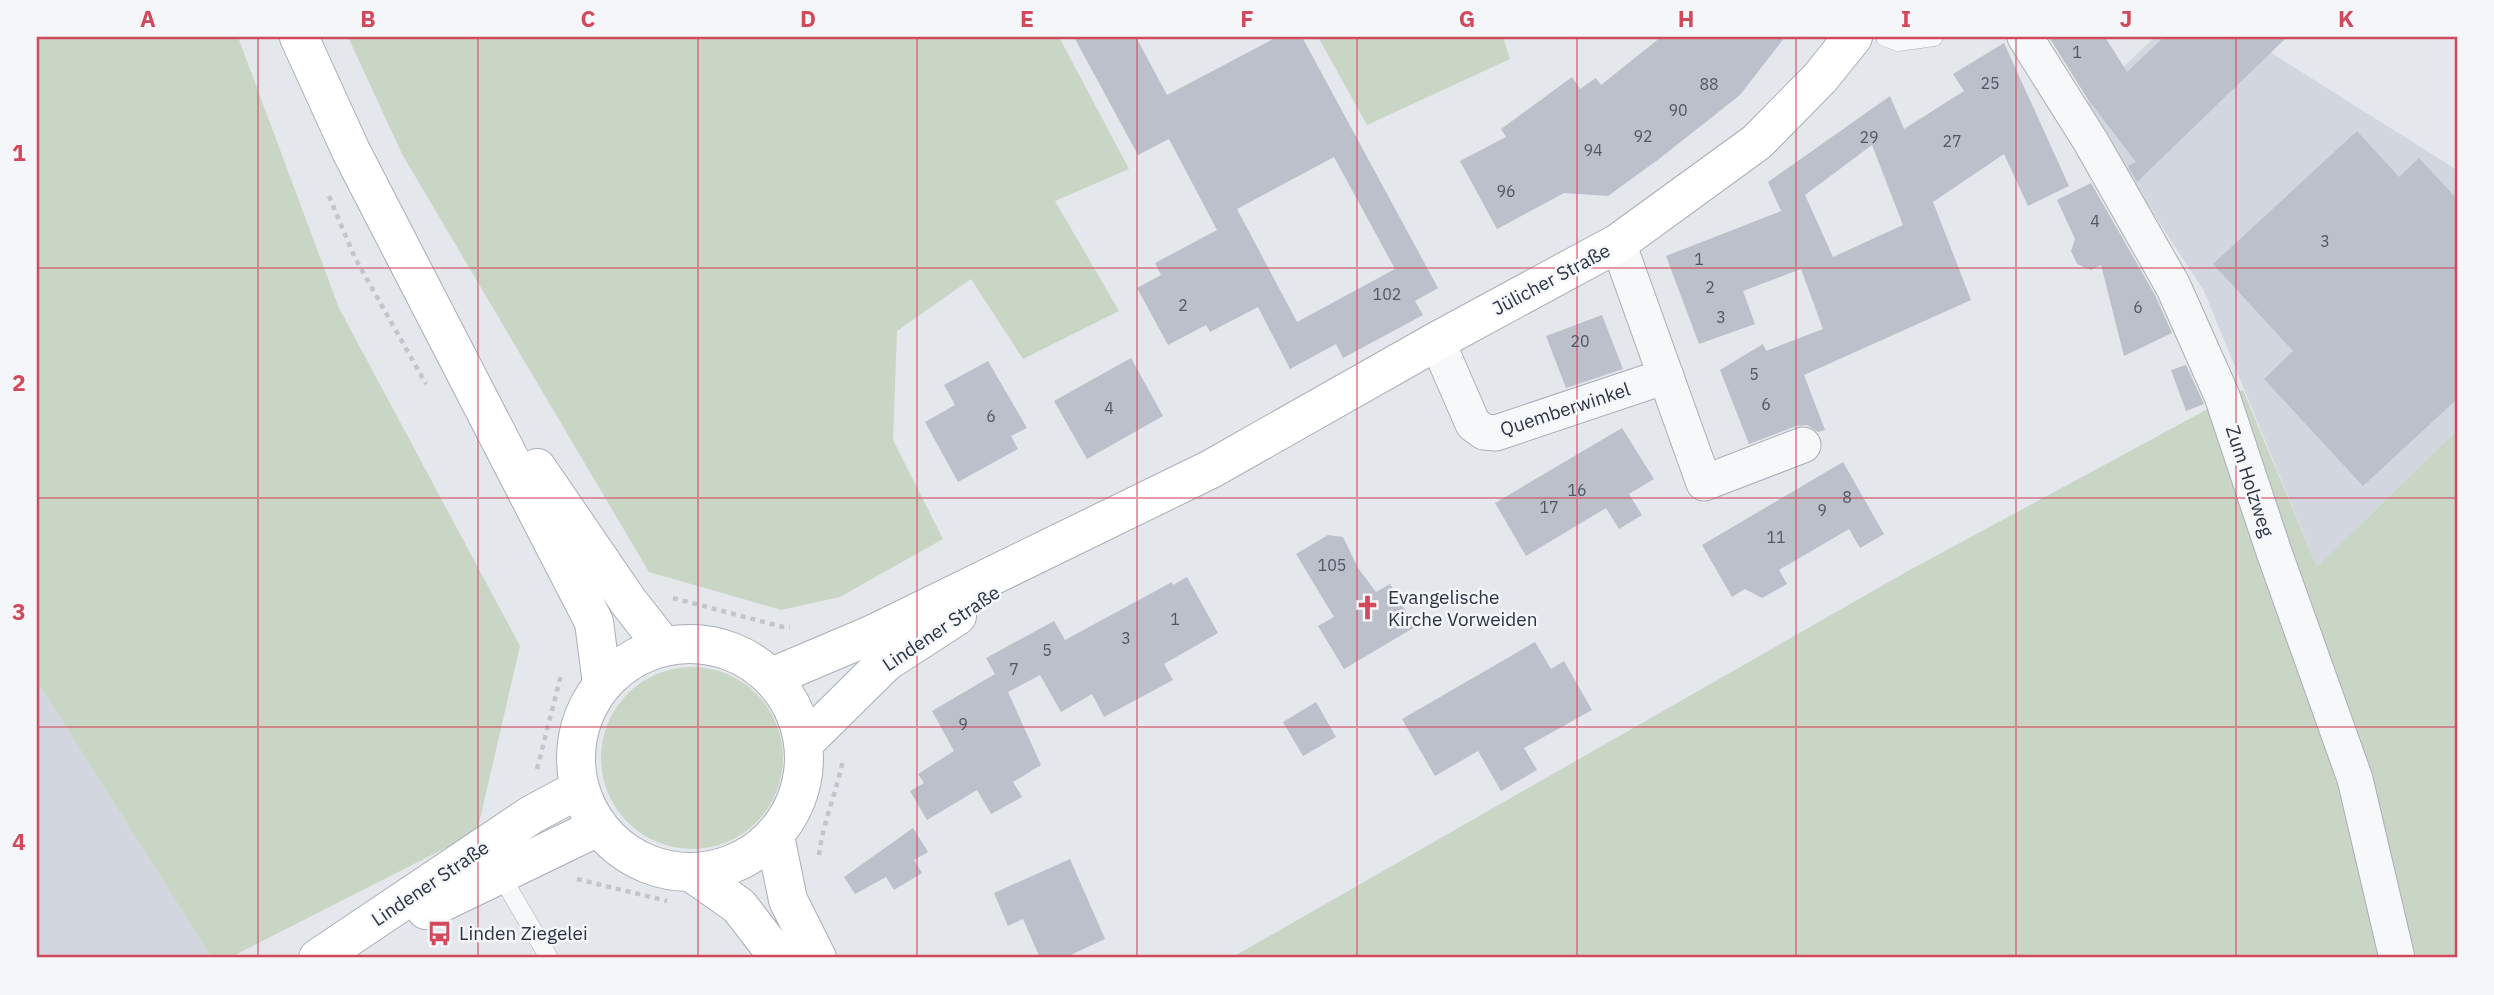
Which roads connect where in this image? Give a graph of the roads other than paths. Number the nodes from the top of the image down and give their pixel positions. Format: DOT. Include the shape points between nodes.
graph roads {
  1 [pos="299,37"];
  2 [pos="1853,37"];
  3 [pos="1885,37"];
  4 [pos="1934,37"];
  5 [pos="2025,37"];
  6 [pos="1618,243"];
  7 [pos="442,330"];
  8 [pos="1437,341"];
  9 [pos="1665,376"];
  10 [pos="1803,445"];
  11 [pos="1211,469"];
  12 [pos="1091,529"];
  13 [pos="663,646"];
  14 [pos="772,677"];
  15 [pos="602,684"];
  16 [pos="804,743"];
  17 [pos="579,789"];
  18 [pos="598,827"];
  19 [pos="775,836"];
  20 [pos="500,874"];
  21 [pos="685,889"];
  22 [pos="318,958"];
  23 [pos="334,958"];
  24 [pos="549,958"];
  25 [pos="779,958"];
  26 [pos="817,958"];
  27 [pos="2397,958"];
  1 -- 7 [label="main road"];
  2 -- 6 [label="main road, Jülicher Straße" via="1757,142"];
  3 -- 4 [label="lane" via="1898,42"];
  5 -- 27 [label="street, Zum Holzweg" via="2173,286 2222,396 2355,779"];
  6 -- 8 [label="main road, Jülicher Straße"];
  6 -- 9 [label="street"];
  7 -- 13 [label="main road"];
  7 -- 15 [label="main road" via="594,622"];
  8 -- 9 [label="street, Quemberwinkel" via="1473,424 1484,432 1496,433"];
  8 -- 11 [label="main road, Jülicher Straße"];
  9 -- 10 [label="street" via="1704,482"];
  11 -- 12 [label="main road, Lindener Straße"];
  12 -- 14 [label="main road, Lindener Straße"];
  12 -- 16 [label="main road, Lindener Straße" via="886,662"];
  13 -- 14 [label="main road" via="693,643 722,648 749,659"];
  13 -- 15 [label="main road" via="630,660"];
  14 -- 16 [label="main road" via="794,708"];
  15 -- 17 [label="main road" via="578,733"];
  16 -- 19 [label="main road" via="804,777 794,809"];
  17 -- 18 [label="main road"];
  17 -- 22 [label="main road, Lindener Straße"];
  18 -- 20 [label="main road, Lindener Straße"];
  18 -- 21 [label="main road" via="624,852"];
  19 -- 21 [label="main road" via="751,856"];
  19 -- 26 [label="main road" via="788,900"];
  20 -- 23 [label="main road, Lindener Straße"];
  20 -- 24 [label="lane"];
  21 -- 25 [label="main road" via="738,906"];
}
